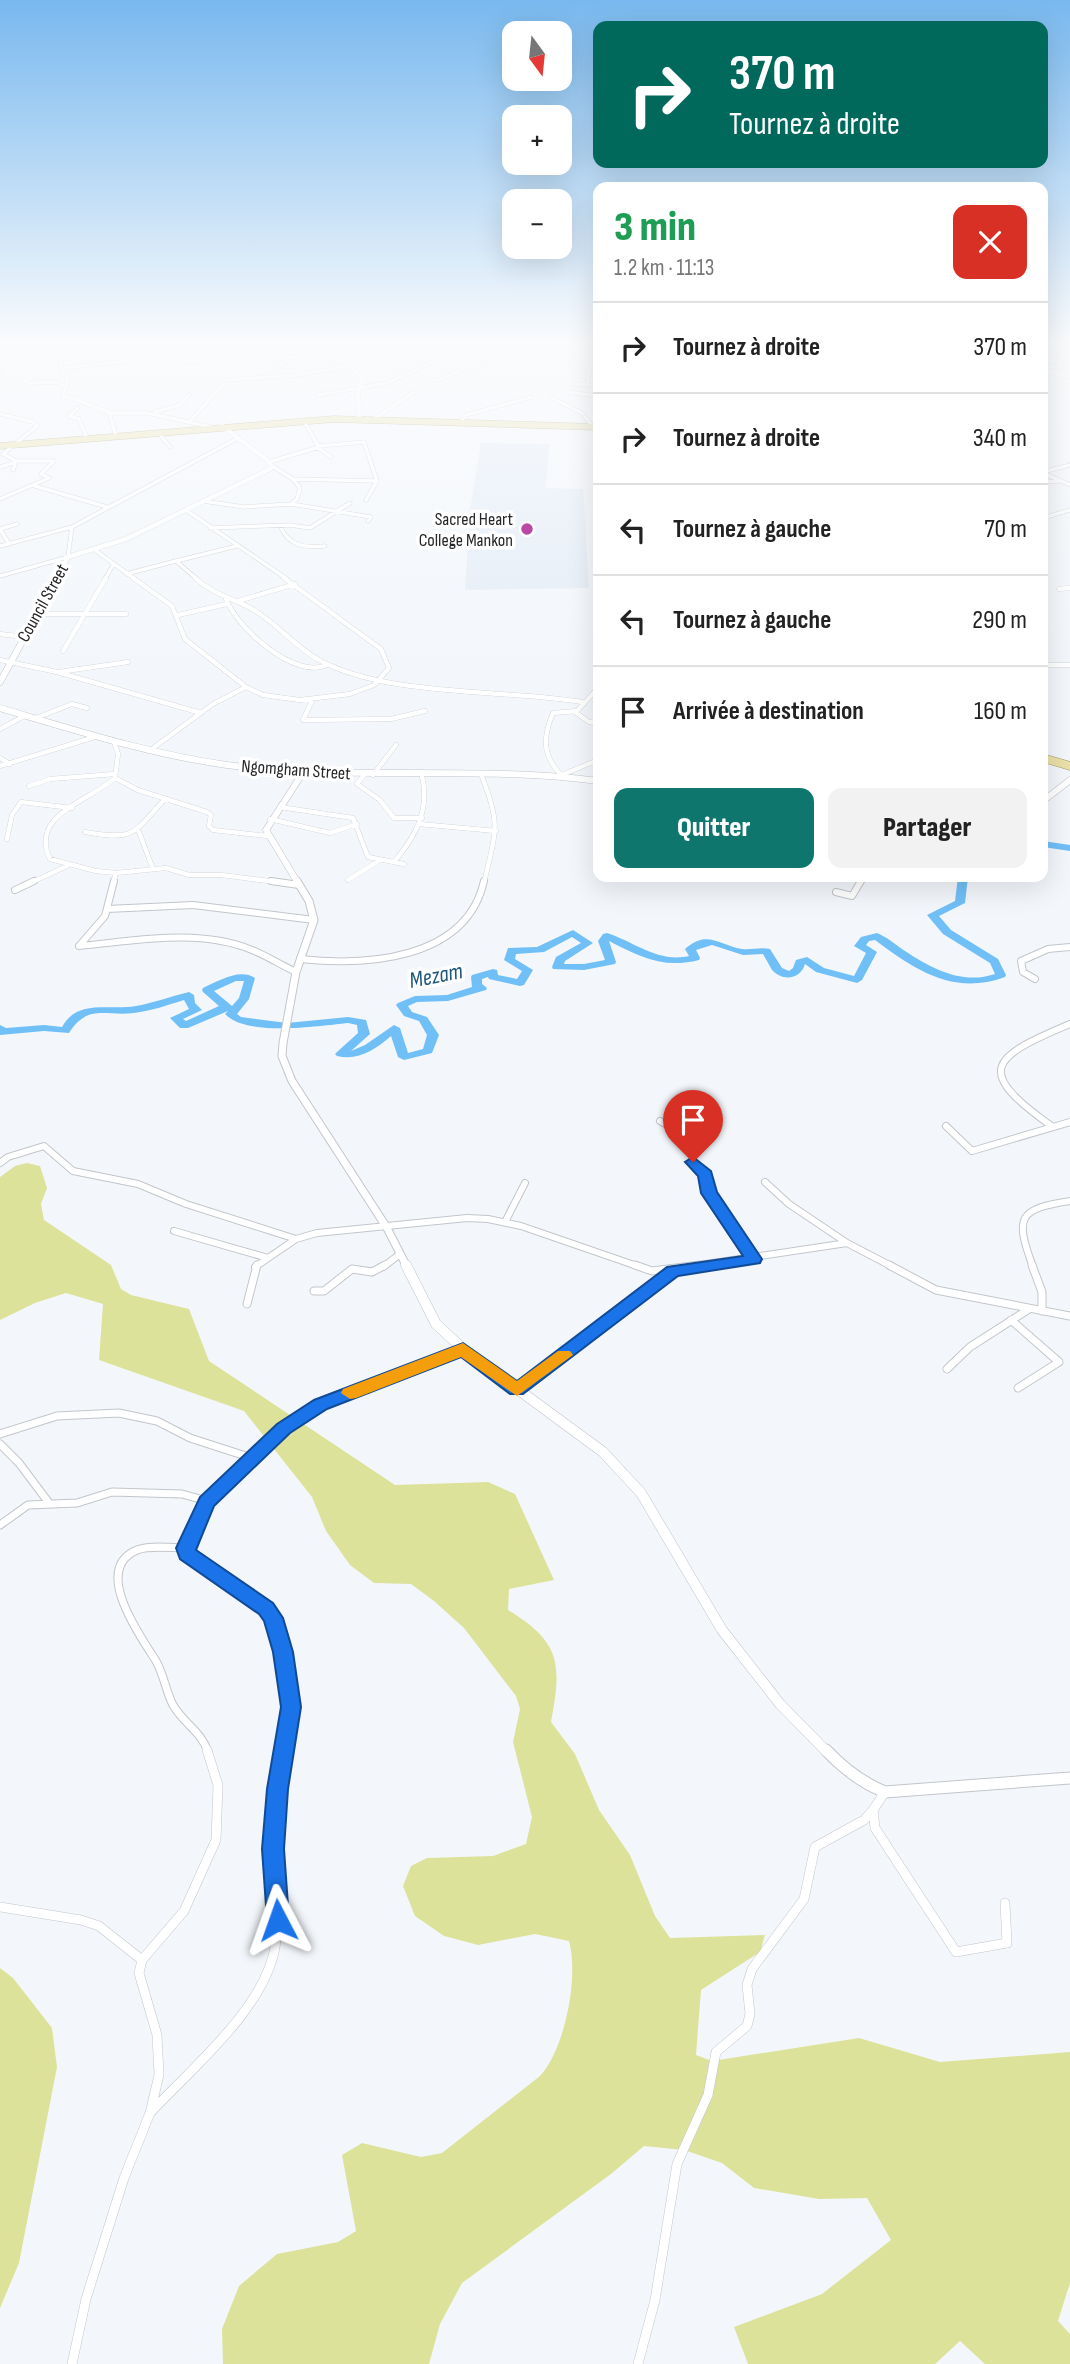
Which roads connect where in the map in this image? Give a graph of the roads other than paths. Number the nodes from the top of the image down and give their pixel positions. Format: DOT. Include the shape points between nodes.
graph roads {
  1 [pos="11,448"];
  2 [pos="219,448"];
  3 [pos="251,448"];
  4 [pos="314,448"];
  5 [pos="320,448"];
  6 [pos="366,448"];
  7 [pos="331,457"];
  8 [pos="15,462"];
  9 [pos="270,464"];
  10 [pos="1070,465"];
  11 [pos="0,467"];
  12 [pos="13,470"];
  13 [pos="1048,471"];
  14 [pos="1048,474"];
  15 [pos="293,479"];
  16 [pos="377,481"];
  17 [pos="1061,481"];
  18 [pos="1048,482"];
  19 [pos="1070,485"];
  20 [pos="35,486"];
  21 [pos="0,499"];
  22 [pos="366,500"];
  23 [pos="203,501"];
  24 [pos="291,503"];
  25 [pos="350,503"];
  26 [pos="108,508"];
  27 [pos="186,510"];
  28 [pos="1070,510"];
  29 [pos="335,513"];
  30 [pos="1048,517"];
  31 [pos="368,521"];
  32 [pos="17,524"];
  33 [pos="280,526"];
  34 [pos="72,527"];
  35 [pos="210,528"];
  36 [pos="9,544"];
  37 [pos="0,546"];
  38 [pos="237,546"];
  39 [pos="325,546"];
  40 [pos="96,551"];
  41 [pos="68,557"];
  42 [pos="176,561"];
  43 [pos="113,565"];
  44 [pos="126,574"];
  45 [pos="0,576"];
  46 [pos="295,584"];
  47 [pos="1070,588"];
  48 [pos="1059,589"];
  49 [pos="236,601"];
  50 [pos="227,602"];
  51 [pos="37,614"];
  52 [pos="126,614"];
  53 [pos="82,615"];
  54 [pos="178,615"];
  55 [pos="0,634"];
  56 [pos="24,637"];
  57 [pos="63,651"];
  58 [pos="0,660"];
  59 [pos="128,662"];
  60 [pos="9,663"];
  61 [pos="327,664"];
  62 [pos="1048,665"];
  63 [pos="1070,665"];
  64 [pos="57,672"];
  65 [pos="380,680"];
  66 [pos="0,682"];
  67 [pos="246,687"];
  68 [pos="593,692"];
  69 [pos="313,699"];
  70 [pos="582,702"];
  71 [pos="0,708"];
  72 [pos="87,708"];
  73 [pos="425,711"];
  74 [pos="575,712"];
  75 [pos="201,713"];
  76 [pos="26,715"];
  77 [pos="36,718"];
  78 [pos="593,722"];
  79 [pos="0,729"];
  80 [pos="98,737"];
  81 [pos="115,746"];
  82 [pos="396,746"];
  83 [pos="149,751"];
  84 [pos="0,758"];
  85 [pos="1048,759"];
  86 [pos="593,762"];
  87 [pos="10,764"];
  88 [pos="0,766"];
  89 [pos="1070,766"];
  90 [pos="304,771"];
  91 [pos="365,775"];
  92 [pos="373,775"];
  93 [pos="559,775"];
  94 [pos="115,776"];
  95 [pos="422,776"];
  96 [pos="482,777"];
  97 [pos="593,780"];
  98 [pos="1070,780"];
  99 [pos="29,786"];
  100 [pos="1048,797"];
  101 [pos="165,799"];
  102 [pos="280,807"];
  103 [pos="72,808"];
  104 [pos="270,819"];
  105 [pos="421,821"];
  106 [pos="357,824"];
  107 [pos="496,831"];
  108 [pos="85,832"];
  109 [pos="139,832"];
  110 [pos="268,836"];
  111 [pos="7,839"];
  112 [pos="380,860"];
  113 [pos="394,862"];
  114 [pos="404,864"];
  115 [pos="67,866"];
  116 [pos="153,869"];
  117 [pos="116,873"];
  118 [pos="348,880"];
  119 [pos="861,882"];
  120 [pos="299,885"];
  121 [pos="15,891"];
  122 [pos="836,892"];
  123 [pos="107,909"];
  124 [pos="314,920"];
  125 [pos="1070,947"];
  126 [pos="300,959"];
  127 [pos="296,972"];
  128 [pos="1035,979"];
  129 [pos="1070,1024"];
  130 [pos="660,1121"];
  131 [pos="1070,1122"];
  132 [pos="946,1126"];
  133 [pos="1053,1127"];
  134 [pos="0,1163"];
  135 [pos="765,1182"];
  136 [pos="525,1183"];
  137 [pos="1070,1202"];
  138 [pos="505,1222"];
  139 [pos="387,1228"];
  140 [pos="174,1231"];
  141 [pos="296,1239"];
  142 [pos="847,1243"];
  143 [pos="400,1254"];
  144 [pos="268,1258"];
  145 [pos="754,1259"];
  146 [pos="673,1271"];
  147 [pos="313,1291"];
  148 [pos="247,1304"];
  149 [pos="1028,1309"];
  150 [pos="1042,1311"];
  151 [pos="1070,1316"];
  152 [pos="1011,1320"];
  153 [pos="463,1349"];
  154 [pos="947,1369"];
  155 [pos="1018,1388"];
  156 [pos="517,1390"];
  157 [pos="0,1434"];
  158 [pos="0,1444"];
  159 [pos="252,1458"];
  160 [pos="207,1502"];
  161 [pos="49,1503"];
  162 [pos="0,1525"];
  163 [pos="185,1548"];
  164 [pos="1070,1778"];
  165 [pos="886,1792"];
  166 [pos="873,1810"];
  167 [pos="1005,1903"];
  168 [pos="0,1907"];
  169 [pos="142,1960"];
  170 [pos="150,2113"];
  171 [pos="72,2364"];
  172 [pos="638,2364"];
  1 -- 8 [label="street" via="3,454"];
  2 -- 26 [label="street"];
  3 -- 9 [label="street"];
  4 -- 9 [label="street"];
  5 -- 7 [label="street"];
  6 -- 16 [label="street"];
  8 -- 11 [label="street"];
  8 -- 12 [label="street"];
  8 -- 20 [label="street" via="53,460 41,474 49,478"];
  9 -- 15 [label="street"];
  9 -- 23 [label="street, Council Street"];
  10 -- 13 [label="street"];
  14 -- 17 [label="street"];
  15 -- 16 [label="street"];
  15 -- 24 [label="street" via="300,493"];
  16 -- 22 [label="street"];
  17 -- 18 [label="street"];
  17 -- 19 [label="street"];
  20 -- 21 [label="street"];
  20 -- 26 [label="street"];
  23 -- 24 [label="street" via="251,508"];
  23 -- 27 [label="street, Council Street"];
  24 -- 29 [label="street"];
  25 -- 29 [label="street"];
  26 -- 34 [label="street"];
  27 -- 35 [label="street"];
  27 -- 40 [label="street, Council Street"];
  28 -- 30 [label="street"];
  29 -- 31 [label="street" via="371,517"];
  29 -- 33 [label="street" via="310,528"];
  32 -- 36 [label="street" via="0,529"];
  33 -- 35 [label="street"];
  33 -- 39 [label="street" via="284,537 302,548"];
  34 -- 36 [label="street"];
  34 -- 41 [label="street"];
  35 -- 38 [label="street"];
  36 -- 37 [label="street"];
  38 -- 42 [label="street"];
  38 -- 46 [label="street"];
  40 -- 41 [label="street, Council Street"];
  40 -- 43 [label="street"];
  41 -- 45 [label="street"];
  41 -- 51 [label="street, Council Street"];
  42 -- 44 [label="street"];
  42 -- 50 [label="street"];
  43 -- 44 [label="street"];
  43 -- 53 [label="street"];
  44 -- 54 [label="street"];
  46 -- 49 [label="street"];
  46 -- 65 [label="street" via="381,649 389,668"];
  47 -- 48 [label="street"];
  49 -- 50 [label="street"];
  49 -- 61 [label="street"];
  50 -- 54 [label="street"];
  50 -- 61 [label="street" via="232,614 294,665 313,670"];
  51 -- 53 [label="street"];
  51 -- 56 [label="street, Council Street"];
  52 -- 53 [label="street"];
  53 -- 57 [label="street"];
  54 -- 67 [label="street" via="181,635"];
  55 -- 56 [label="street"];
  56 -- 60 [label="street, Council Street"];
  58 -- 60 [label="street"];
  59 -- 64 [label="street"];
  60 -- 64 [label="street"];
  60 -- 66 [label="street, Council Street"];
  61 -- 65 [label="street"];
  62 -- 63 [label="street"];
  64 -- 75 [label="street"];
  65 -- 69 [label="street" via="364,690"];
  65 -- 70 [label="street" via="517,691"];
  67 -- 69 [label="street" via="279,699"];
  67 -- 75 [label="street"];
  68 -- 70 [label="street"];
  69 -- 73 [label="street" via="303,720 391,719"];
  70 -- 74 [label="street"];
  71 -- 76 [label="main road, Ngomgham Street"];
  72 -- 77 [label="street" via="72,704"];
  74 -- 78 [label="street"];
  74 -- 93 [label="street" via="553,713 545,731 545,754"];
  75 -- 83 [label="street"];
  76 -- 77 [label="main road, Ngomgham Street"];
  76 -- 79 [label="street"];
  77 -- 80 [label="main road, Ngomgham Street"];
  80 -- 81 [label="main road, Ngomgham Street"];
  80 -- 87 [label="street"];
  81 -- 83 [label="main road, Ngomgham Street"];
  81 -- 94 [label="street"];
  82 -- 92 [label="street"];
  83 -- 90 [label="main road, Ngomgham Street" via="227,765"];
  84 -- 87 [label="street"];
  85 -- 89 [label="highway"];
  86 -- 93 [label="street"];
  87 -- 88 [label="street"];
  90 -- 91 [label="main road, Ngomgham Street"];
  90 -- 102 [label="street"];
  91 -- 92 [label="main road, Ngomgham Street"];
  91 -- 105 [label="street" via="357,784 380,800 394,818"];
  92 -- 95 [label="main road, Ngomgham Street"];
  93 -- 96 [label="main road, Ngomgham Street"];
  93 -- 97 [label="main road, Ngomgham Street"];
  94 -- 99 [label="street" via="50,779"];
  94 -- 101 [label="street"];
  94 -- 103 [label="street" via="104,790"];
  95 -- 96 [label="main road, Ngomgham Street"];
  95 -- 105 [label="street" via="428,796"];
  96 -- 107 [label="street"];
  98 -- 100 [label="main road"];
  101 -- 109 [label="street"];
  101 -- 110 [label="street" via="207,812 213,830"];
  102 -- 104 [label="street"];
  102 -- 106 [label="street" via="353,818"];
  103 -- 111 [label="street" via="21,802 12,815"];
  103 -- 115 [label="street" via="49,824 41,842 50,859"];
  104 -- 106 [label="street" via="330,833"];
  104 -- 110 [label="street"];
  105 -- 107 [label="street"];
  105 -- 113 [label="street"];
  106 -- 112 [label="street" via="366,855"];
  107 -- 126 [label="street" via="489,875 457,927 419,951 395,959 338,965"];
  108 -- 109 [label="street" via="119,838"];
  109 -- 116 [label="street"];
  110 -- 120 [label="street"];
  112 -- 113 [label="street"];
  112 -- 118 [label="street"];
  113 -- 114 [label="street"];
  115 -- 117 [label="street"];
  115 -- 121 [label="street"];
  116 -- 117 [label="street"];
  116 -- 120 [label="street"];
  117 -- 123 [label="street"];
  119 -- 122 [label="street" via="852,896"];
  120 -- 124 [label="street"];
  123 -- 124 [label="street" via="193,905"];
  123 -- 127 [label="street" via="79,946 201,938 250,949"];
  124 -- 126 [label="street"];
  125 -- 128 [label="street" via="1048,949 1021,961 1023,972"];
  126 -- 127 [label="street"];
  127 -- 139 [label="street" via="282,1056 285,1070"];
  129 -- 133 [label="street" via="1013,1049 999,1067 998,1076 1011,1095"];
  130 -- 145 [label="street" via="691,1139 693,1162 706,1174 709,1193"];
  131 -- 133 [label="street"];
  132 -- 133 [label="street" via="972,1151"];
  134 -- 141 [label="street" via="44,1146 73,1171 138,1184"];
  135 -- 142 [label="street"];
  136 -- 138 [label="street"];
  137 -- 150 [label="street" via="1034,1207 1024,1224 1023,1239 1042,1293"];
  138 -- 139 [label="street" via="467,1218"];
  138 -- 146 [label="street" via="637,1269"];
  139 -- 141 [label="street"];
  139 -- 143 [label="street"];
  140 -- 144 [label="street"];
  141 -- 144 [label="street"];
  142 -- 145 [label="street"];
  142 -- 149 [label="street" via="936,1290"];
  143 -- 147 [label="street" via="370,1274 352,1269 324,1291"];
  143 -- 153 [label="street" via="436,1324"];
  144 -- 148 [label="street" via="253,1270"];
  145 -- 146 [label="street"];
  146 -- 156 [label="street"];
  149 -- 150 [label="street"];
  149 -- 152 [label="street"];
  150 -- 151 [label="street"];
  152 -- 154 [label="street"];
  152 -- 155 [label="street" via="1059,1362"];
  153 -- 156 [label="street"];
  153 -- 159 [label="street" via="320,1405"];
  156 -- 165 [label="street" via="603,1452 641,1493 722,1630 780,1704 841,1766"];
  157 -- 159 [label="street" via="44,1419 112,1413 159,1422"];
  158 -- 161 [label="street"];
  159 -- 160 [label="street"];
  160 -- 161 [label="street" via="182,1494 129,1490 76,1503"];
  160 -- 163 [label="street"];
  161 -- 162 [label="street" via="28,1505"];
  163 -- 169 [label="street" via="138,1549 127,1557 117,1583 134,1629 157,1663 174,1707 201,1733 218,1785 211,1855 184,1911"];
  163 -- 170 [label="street" via="196,1562 266,1609 280,1634 291,1707 277,1789 273,1849 278,1920 275,1950 262,1983 241,2016"];
  164 -- 165 [label="street"];
  165 -- 166 [label="street"];
  166 -- 167 [label="street" via="875,1828 956,1952 1007,1943"];
  166 -- 172 [label="street" via="869,1818 815,1847 805,1896 747,1981 751,2005 747,2026 716,2052 708,2095 677,2164"];
  168 -- 169 [label="street" via="99,1926"];
  169 -- 170 [label="street" via="139,1973 157,2035 159,2075"];
  170 -- 171 [label="street" via="86,2299"];
}
